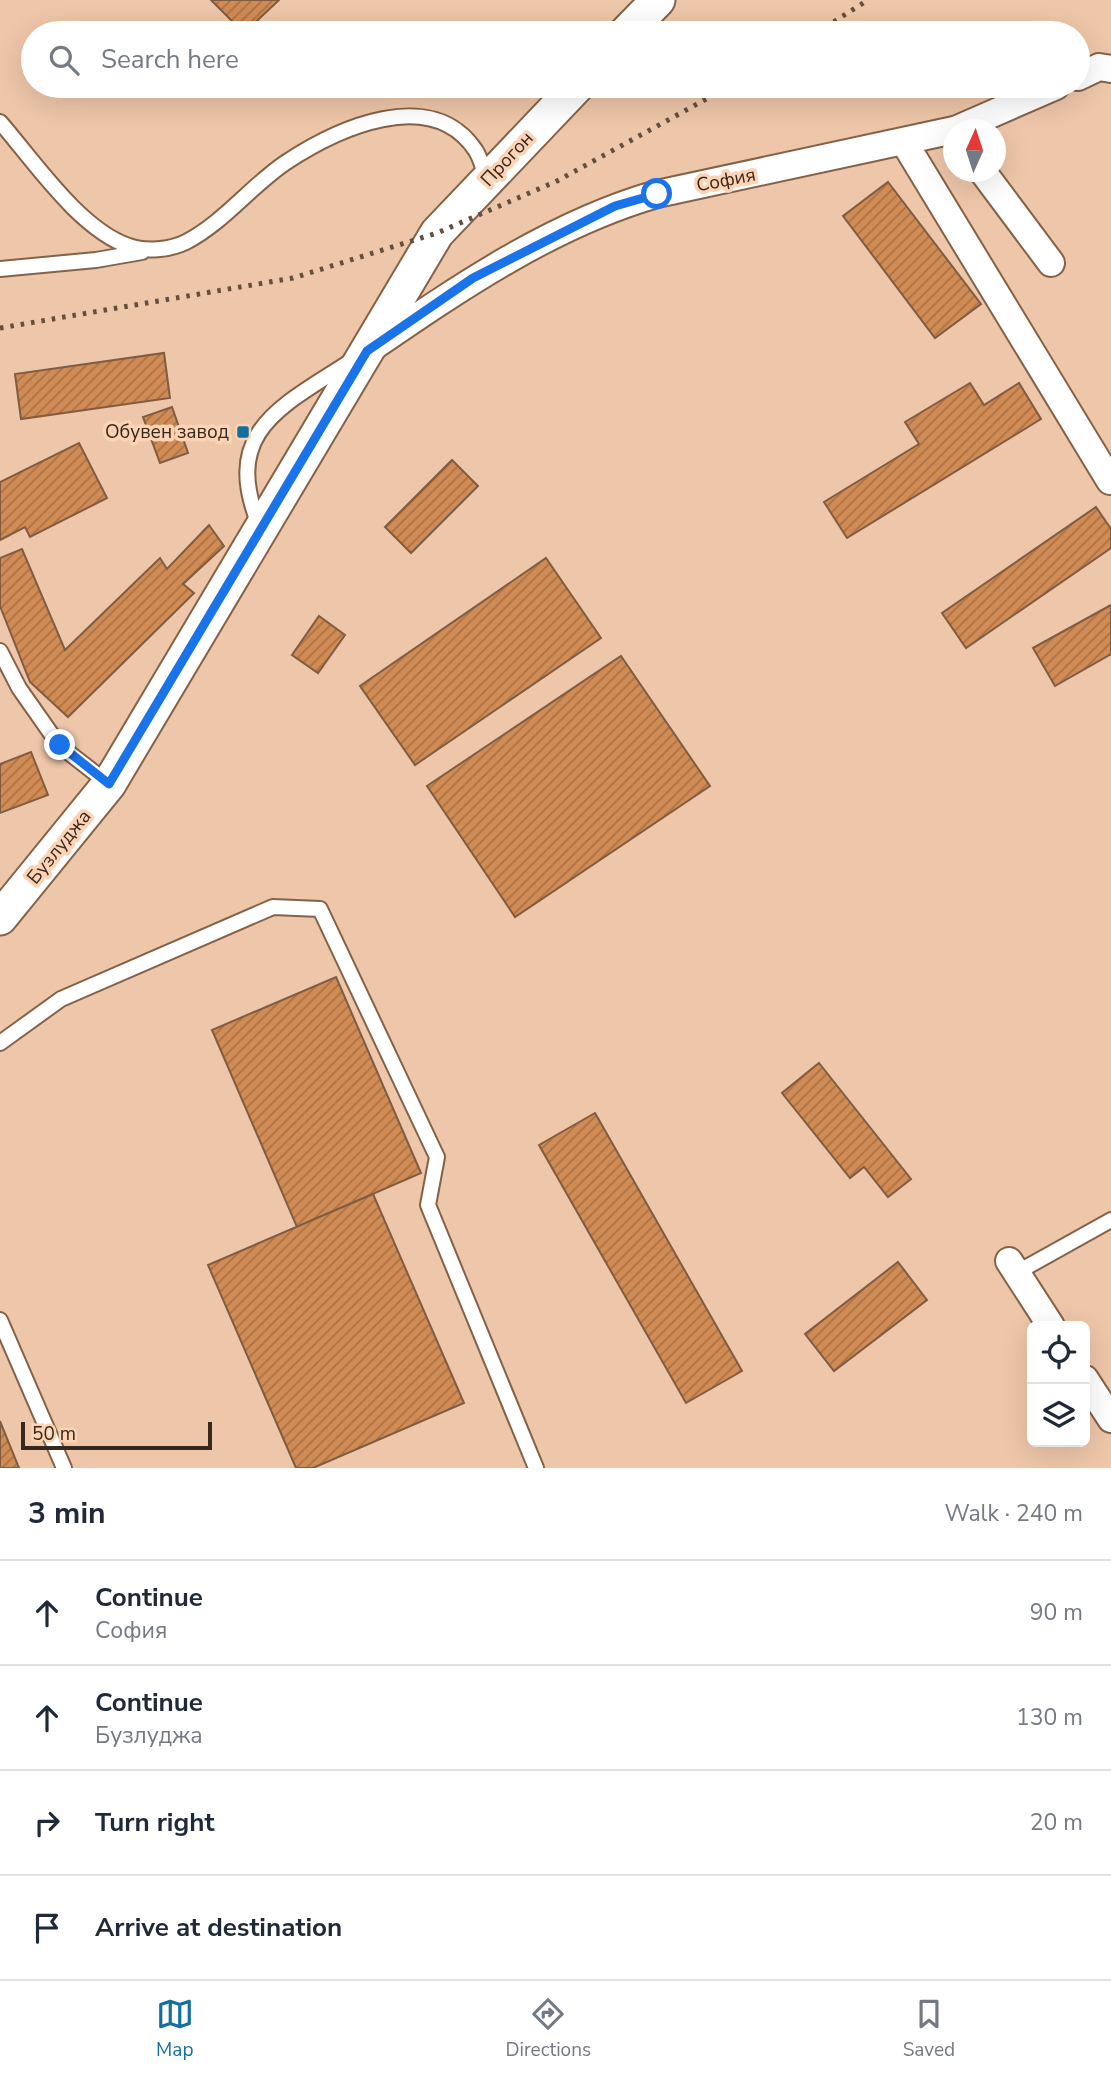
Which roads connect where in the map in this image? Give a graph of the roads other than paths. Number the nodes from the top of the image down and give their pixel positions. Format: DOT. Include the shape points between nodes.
graph roads {
  1 [pos="658,0"];
  2 [pos="638,21"];
  3 [pos="1111,69"];
  4 [pos="1090,71"];
  5 [pos="566,98"];
  6 [pos="1029,98"];
  7 [pos="981,119"];
  8 [pos="0,122"];
  9 [pos="943,133"];
  10 [pos="904,142"];
  11 [pos="487,180"];
  12 [pos="990,182"];
  13 [pos="437,233"];
  14 [pos="154,250"];
  15 [pos="1051,263"];
  16 [pos="0,269"];
  17 [pos="367,351"];
  18 [pos="1111,481"];
  19 [pos="261,529"];
  20 [pos="0,651"];
  21 [pos="109,784"];
  22 [pos="0,918"];
  23 [pos="0,1043"];
  24 [pos="1111,1220"];
  25 [pos="1012,1267"];
  26 [pos="0,1320"];
  27 [pos="1048,1321"];
  28 [pos="1088,1384"];
  29 [pos="1111,1419"];
  30 [pos="64,1468"];
  31 [pos="536,1468"];
  1 -- 2 [label="street"];
  3 -- 4 [label="street"];
  5 -- 11 [label="street, Прогон"];
  6 -- 7 [label="street, София"];
  8 -- 14 [label="lane" via="76,209 106,235 130,247"];
  9 -- 10 [label="street, София"];
  10 -- 17 [label="street, София" via="615,206 473,278"];
  10 -- 18 [label="street"];
  11 -- 13 [label="street, Прогон"];
  11 -- 14 [label="lane" via="477,152 463,135 438,120 406,116 372,121 284,164 231,211 184,243"];
  12 -- 15 [label="street"];
  13 -- 17 [label="street, Бузлуджа"];
  14 -- 16 [label="lane"];
  17 -- 19 [label="street, Бузлуджа"];
  17 -- 19 [label="lane" via="298,395 267,422 247,450 248,498"];
  19 -- 21 [label="street, Бузлуджа"];
  20 -- 21 [label="lane" via="19,688 60,745"];
  21 -- 22 [label="street, Бузлуджа"];
  23 -- 31 [label="lane" via="61,999 272,906 320,909 437,1157 428,1205"];
  24 -- 25 [label="lane"];
  25 -- 27 [label="street"];
  26 -- 30 [label="lane"];
  28 -- 29 [label="street"];
}
